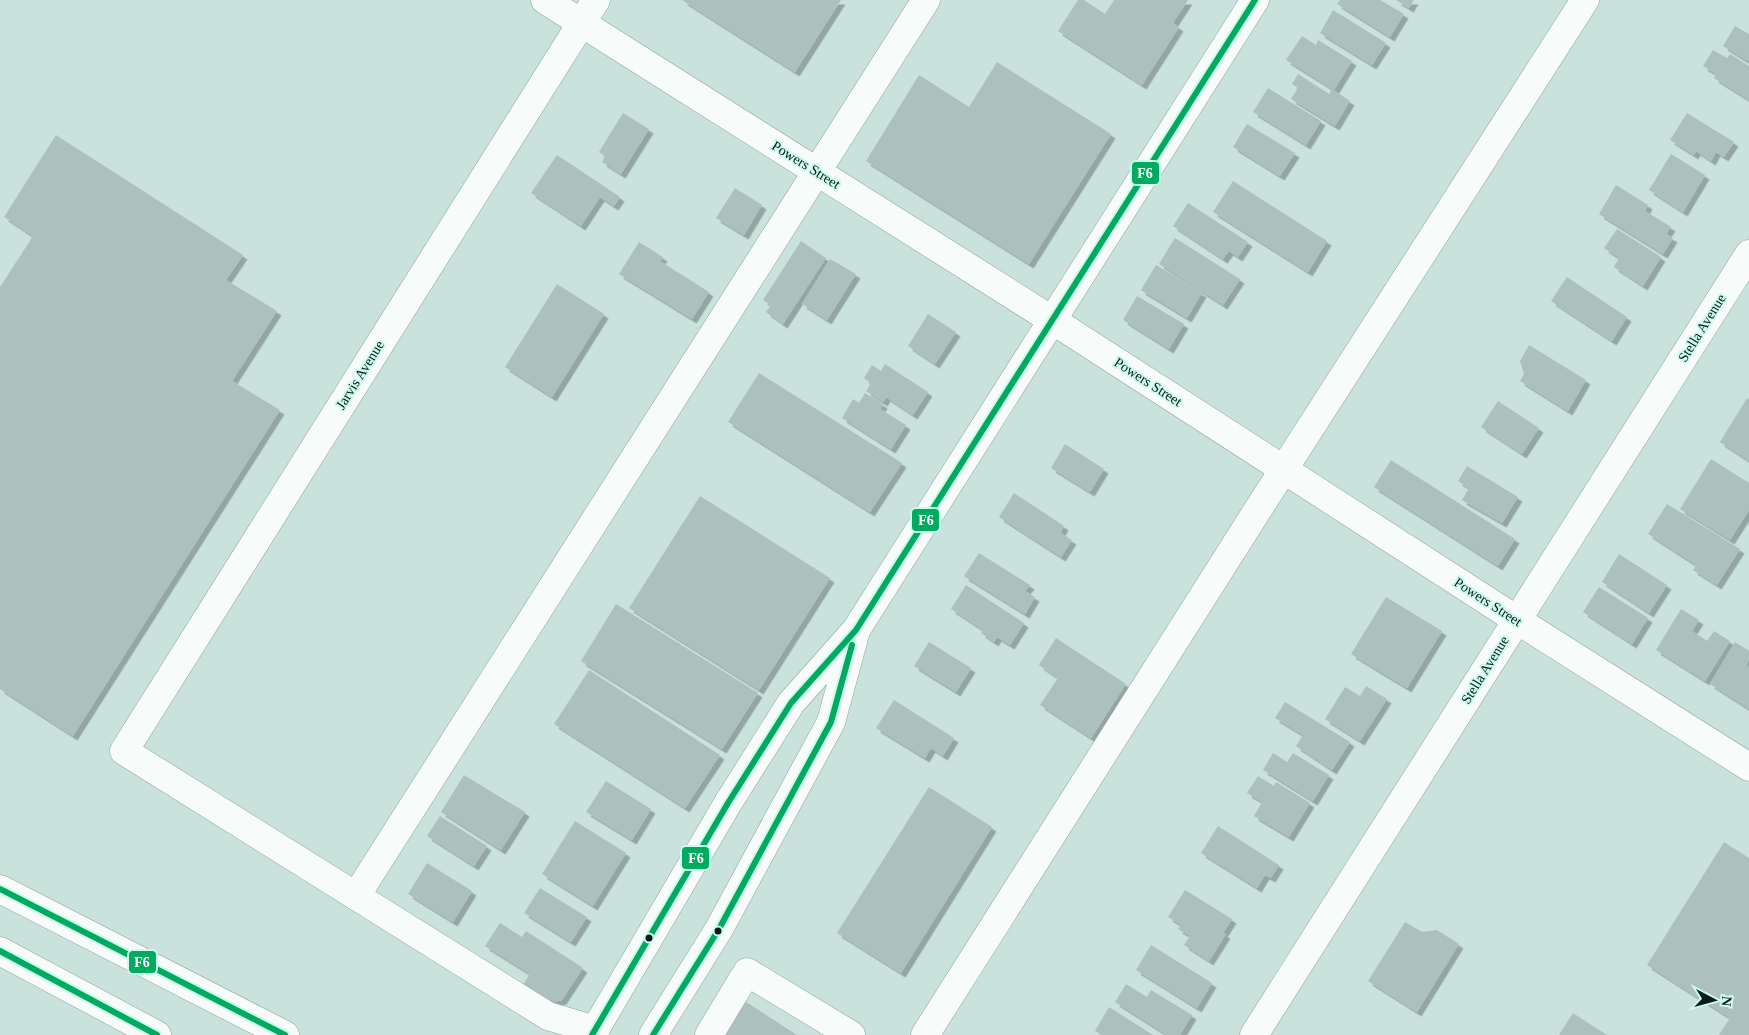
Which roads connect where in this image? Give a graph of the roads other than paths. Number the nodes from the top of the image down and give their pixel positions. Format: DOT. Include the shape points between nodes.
graph roads {
  1 [pos="545,0"];
  2 [pos="596,0"];
  3 [pos="926,0"];
  4 [pos="1255,0"];
  5 [pos="1585,0"];
  6 [pos="581,23"];
  7 [pos="817,172"];
  8 [pos="1749,254"];
  9 [pos="1052,320"];
  10 [pos="1283,470"];
  11 [pos="1516,620"];
  12 [pos="856,630"];
  13 [pos="1749,767"];
  14 [pos="0,889"];
  15 [pos="356,896"];
  16 [pos="0,951"];
  17 [pos="593,1032"];
  18 [pos="157,1035"];
  19 [pos="285,1035"];
  20 [pos="653,1035"];
  21 [pos="709,1035"];
  22 [pos="851,1035"];
  23 [pos="926,1035"];
  24 [pos="1254,1035"];
  1 -- 6 [label="street, Powers Street"];
  2 -- 6 [label="street, Jarvis Avenue"];
  3 -- 7 [label="street"];
  4 -- 9 [label="street"];
  5 -- 10 [label="street"];
  6 -- 7 [label="street, Powers Street"];
  6 -- 15 [label="street, Jarvis Avenue" via="124,751"];
  7 -- 9 [label="street, Powers Street"];
  7 -- 15 [label="street"];
  8 -- 11 [label="street, Stella Avenue"];
  9 -- 10 [label="street, Powers Street"];
  9 -- 12 [label="street"];
  10 -- 11 [label="street, Powers Street"];
  10 -- 23 [label="street"];
  11 -- 13 [label="street, Powers Street"];
  11 -- 24 [label="street, Stella Avenue"];
  12 -- 17 [label="street" via="791,703"];
  12 -- 20 [label="street" via="831,722 719,929"];
  14 -- 19 [label="street"];
  15 -- 17 [label="street" via="548,1016"];
  16 -- 18 [label="street"];
  21 -- 22 [label="street" via="746,972"];
}
